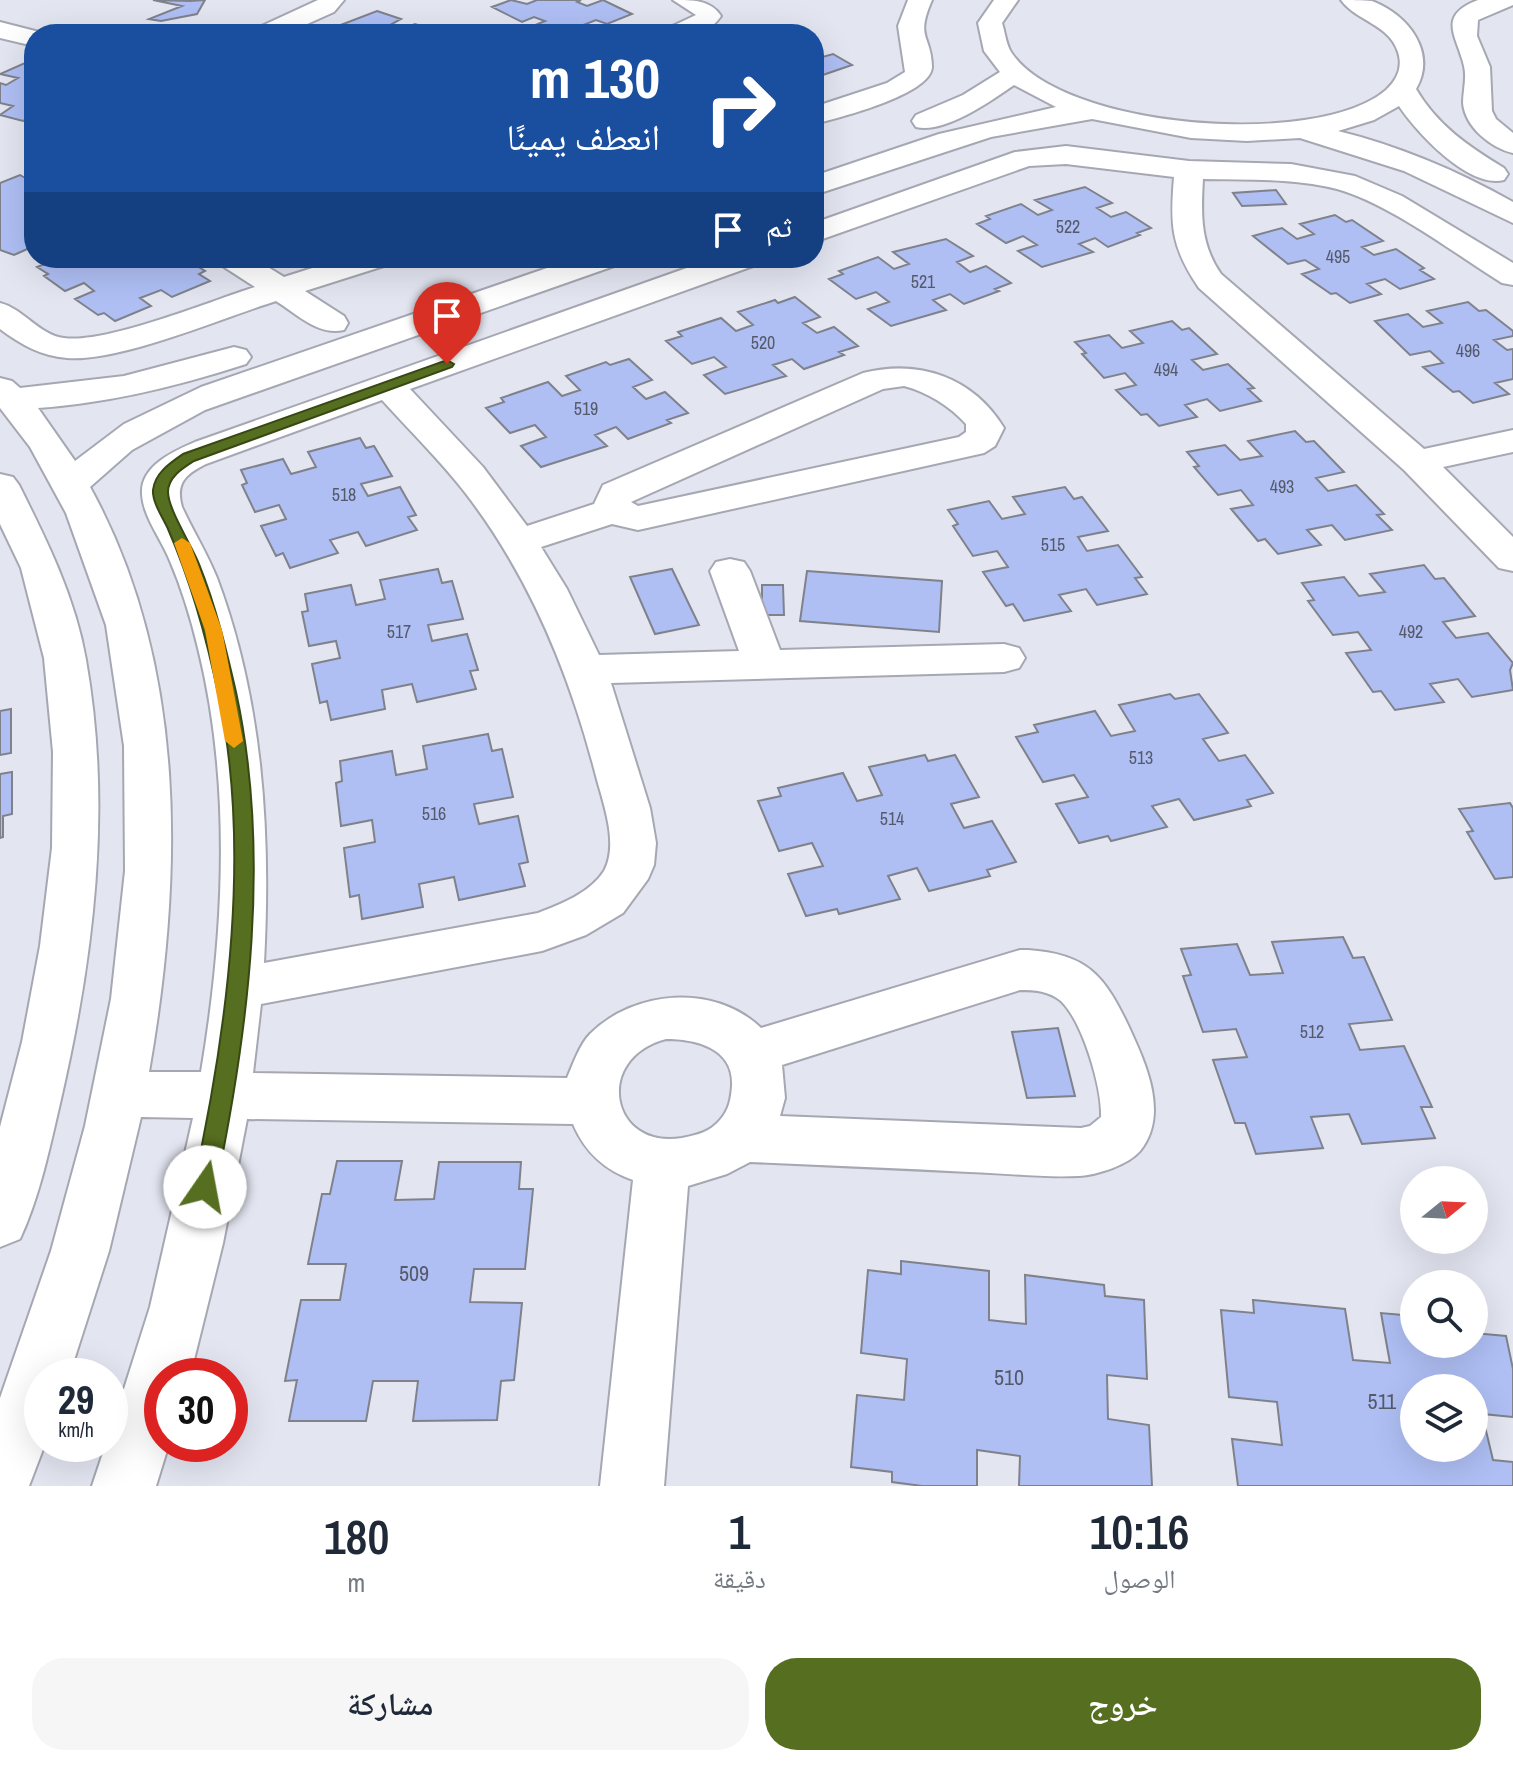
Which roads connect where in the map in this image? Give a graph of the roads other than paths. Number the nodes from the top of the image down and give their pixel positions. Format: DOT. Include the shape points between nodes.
graph roads {
  1 [pos="332,0"];
  2 [pos="685,0"];
  3 [pos="920,0"];
  4 [pos="1005,0"];
  5 [pos="1353,0"];
  6 [pos="1505,0"];
  7 [pos="287,24"];
  8 [pos="699,24"];
  9 [pos="1015,73"];
  10 [pos="1403,90"];
  11 [pos="1094,112"];
  12 [pos="824,113"];
  13 [pos="1299,130"];
  14 [pos="1513,145"];
  15 [pos="824,156"];
  16 [pos="1189,170"];
  17 [pos="1508,182"];
  18 [pos="824,183"];
  19 [pos="1470,189"];
  20 [pos="1513,214"];
  21 [pos="824,229"];
  22 [pos="248,268"];
  23 [pos="345,268"];
  24 [pos="494,268"];
  25 [pos="574,268"];
  26 [pos="717,268"];
  27 [pos="1513,276"];
  28 [pos="281,289"];
  29 [pos="0,313"];
  30 [pos="332,323"];
  31 [pos="203,382"];
  32 [pos="387,385"];
  33 [pos="6,394"];
  34 [pos="1513,441"];
  35 [pos="1417,462"];
  36 [pos="0,485"];
  37 [pos="71,485"];
  38 [pos="615,510"];
  39 [pos="519,541"];
  40 [pos="1513,559"];
  41 [pos="730,571"];
  42 [pos="1004,658"];
  43 [pos="765,665"];
  44 [pos="585,670"];
  45 [pos="238,988"];
  46 [pos="751,1053"];
  47 [pos="121,1094"];
  48 [pos="224,1096"];
  49 [pos="590,1101"];
  50 [pos="739,1138"];
  51 [pos="662,1164"];
  52 [pos="0,1221"];
  53 [pos="0,1480"];
  54 [pos="124,1486"];
  55 [pos="632,1486"];
  1 -- 7 [label="street"];
  2 -- 8 [label="street" via="706,10 709,16"];
  3 -- 12 [label="street" via="909,28 918,75 896,89"];
  4 -- 9 [label="street" via="990,23 990,35 1002,61"];
  5 -- 10 [label="street" via="1395,16 1415,58 1413,76"];
  6 -- 14 [label="street" via="1480,8 1464,24 1477,69 1477,110 1493,132"];
  9 -- 11 [label="street"];
  9 -- 15 [label="street" via="946,114"];
  10 -- 13 [label="street" via="1363,115"];
  10 -- 17 [label="street" via="1431,131"];
  11 -- 13 [label="street" via="1180,129"];
  11 -- 18 [label="street" via="981,129"];
  13 -- 19 [label="street" via="1395,155"];
  16 -- 21 [label="street" via="1066,155 1025,158"];
  16 -- 27 [label="street" via="1291,173 1345,182 1392,202"];
  16 -- 35 [label="street" via="1185,228 1195,263"];
  17 -- 19 [label="street"];
  19 -- 20 [label="street"];
  22 -- 28 [label="street"];
  23 -- 28 [label="street"];
  24 -- 30 [label="street"];
  25 -- 31 [label="street"];
  26 -- 32 [label="street"];
  28 -- 29 [label="street" via="89,349 44,345"];
  28 -- 30 [label="street"];
  30 -- 31 [label="street"];
  31 -- 33 [label="street"];
  31 -- 37 [label="street" via="127,435"];
  32 -- 39 [label="street" via="480,486"];
  32 -- 45 [label="street" via="189,457 163,481 160,494 214,630 230,704 243,881"];
  33 -- 37 [label="street"];
  34 -- 35 [label="street"];
  35 -- 40 [label="street"];
  36 -- 52 [label="street" via="50,594 71,695 77,814 66,956 30,1127"];
  37 -- 47 [label="street" via="100,544 122,611 139,686 148,772 149,869"];
  38 -- 38 [label="street" via="616,493 888,377 932,382 982,417 986,428 971,445 638,518"];
  38 -- 39 [label="street"];
  39 -- 44 [label="street" via="555,602"];
  41 -- 43 [label="street"];
  42 -- 43 [label="street"];
  43 -- 44 [label="street"];
  44 -- 45 [label="street" via="632,834 630,865 613,894 582,918 542,932"];
  45 -- 48 [label="street"];
  46 -- 49 [label="street" via="729,1032 699,1020 666,1018 634,1027 608,1046 592,1072"];
  46 -- 50 [label="street" via="760,1073 761,1096"];
  46 -- 50 [label="street" via="1020,970 1042,970 1081,989 1094,1005 1129,1101 1128,1120 1103,1148 1081,1152"];
  47 -- 48 [label="street"];
  47 -- 53 [label="street" via="77,1257"];
  48 -- 49 [label="street"];
  48 -- 54 [label="street" via="179,1309"];
  49 -- 51 [label="street" via="601,1131 627,1154"];
  50 -- 51 [label="street" via="717,1154 690,1163"];
  51 -- 55 [label="street"];
}
